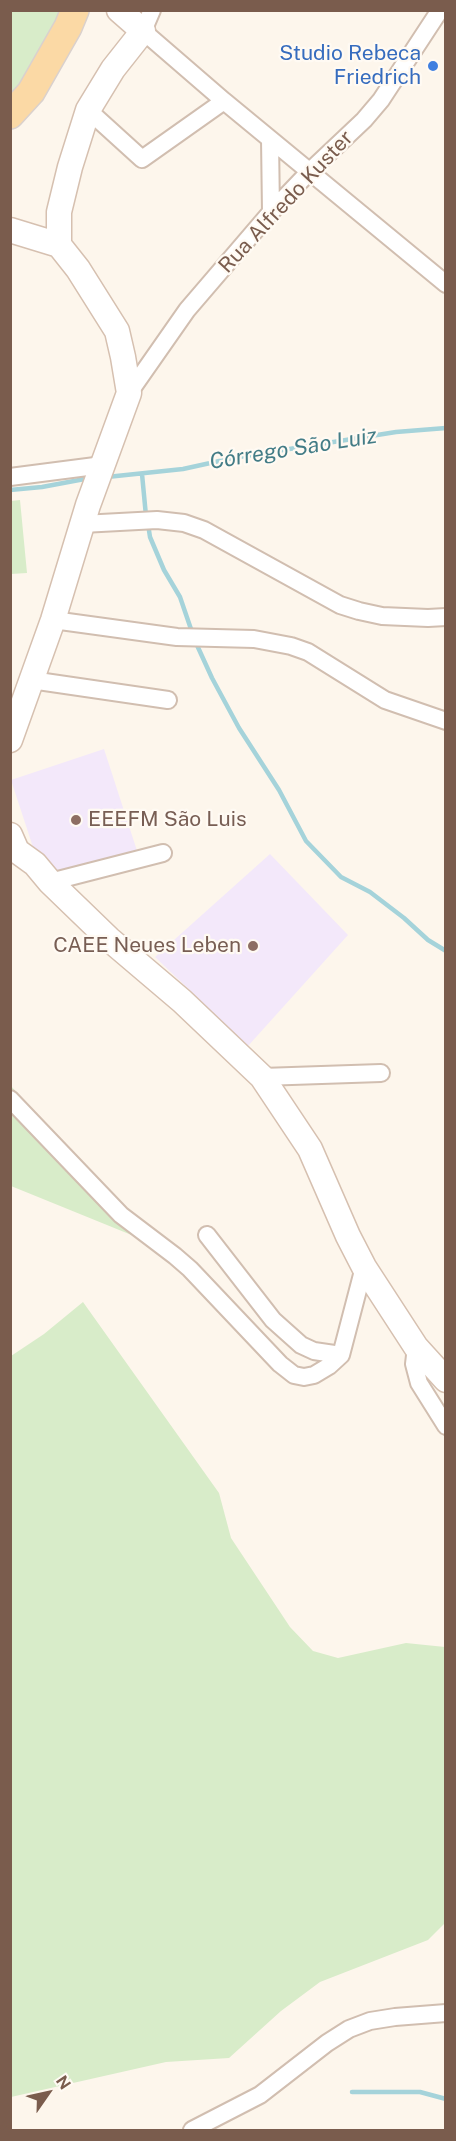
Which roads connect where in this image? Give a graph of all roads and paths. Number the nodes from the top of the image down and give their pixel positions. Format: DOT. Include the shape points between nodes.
graph roads {
  1 [pos="75,10"];
  2 [pos="119,10"];
  3 [pos="440,10"];
  4 [pos="148,21"];
  5 [pos="224,101"];
  6 [pos="88,110"];
  7 [pos="10,115"];
  8 [pos="270,139"];
  9 [pos="310,171"];
  10 [pos="271,212"];
  11 [pos="10,231"];
  12 [pos="59,245"];
  13 [pos="446,284"];
  14 [pos="129,393"];
  15 [pos="102,467"];
  16 [pos="10,477"];
  17 [pos="85,515"];
  18 [pos="446,617"];
  19 [pos="53,621"];
  20 [pos="31,680"];
  21 [pos="168,699"];
  22 [pos="446,721"];
  23 [pos="11,734"];
  24 [pos="10,836"];
  25 [pos="163,853"];
  26 [pos="10,860"];
  27 [pos="42,873"];
  28 [pos="381,1073"];
  29 [pos="262,1077"];
  30 [pos="10,1099"];
  31 [pos="207,1235"];
  32 [pos="364,1267"];
  33 [pos="416,1347"];
  34 [pos="341,1355"];
  35 [pos="446,1380"];
  36 [pos="446,1426"];
  37 [pos="446,2013"];
  38 [pos="192,2130"];
  1 -- 7 [label="main road" via="31,92"];
  2 -- 4 [label="street"];
  3 -- 9 [label="street, Rua Alfredo Kuster" via="381,100"];
  4 -- 5 [label="street"];
  4 -- 6 [label="street"];
  5 -- 6 [label="street" via="142,159"];
  5 -- 8 [label="street"];
  6 -- 12 [label="street" via="59,212"];
  8 -- 9 [label="street"];
  8 -- 10 [label="street"];
  9 -- 10 [label="street, Rua Alfredo Kuster"];
  9 -- 13 [label="street"];
  10 -- 14 [label="street, Rua Alfredo Kuster" via="188,310"];
  11 -- 12 [label="street"];
  12 -- 14 [label="street" via="117,332"];
  14 -- 15 [label="street"];
  15 -- 16 [label="street"];
  15 -- 17 [label="street"];
  17 -- 18 [label="street" via="127,523 184,523 204,530 340,605 410,618"];
  17 -- 19 [label="street"];
  19 -- 20 [label="street"];
  19 -- 22 [label="street" via="177,637 254,639 291,646 308,652 385,700"];
  20 -- 21 [label="street"];
  20 -- 23 [label="street"];
  24 -- 27 [label="street" via="17,850"];
  25 -- 27 [label="street"];
  26 -- 27 [label="street"];
  27 -- 29 [label="street"];
  28 -- 29 [label="street"];
  29 -- 32 [label="street" via="310,1149"];
  30 -- 34 [label="street" via="121,1215 190,1269 280,1364 304,1377 321,1371"];
  31 -- 34 [label="street" via="288,1334 314,1351"];
  32 -- 33 [label="street"];
  32 -- 34 [label="street"];
  33 -- 35 [label="street"];
  33 -- 36 [label="street" via="414,1364 419,1383"];
  37 -- 38 [label="street" via="378,2019 349,2029 260,2094"];
}
